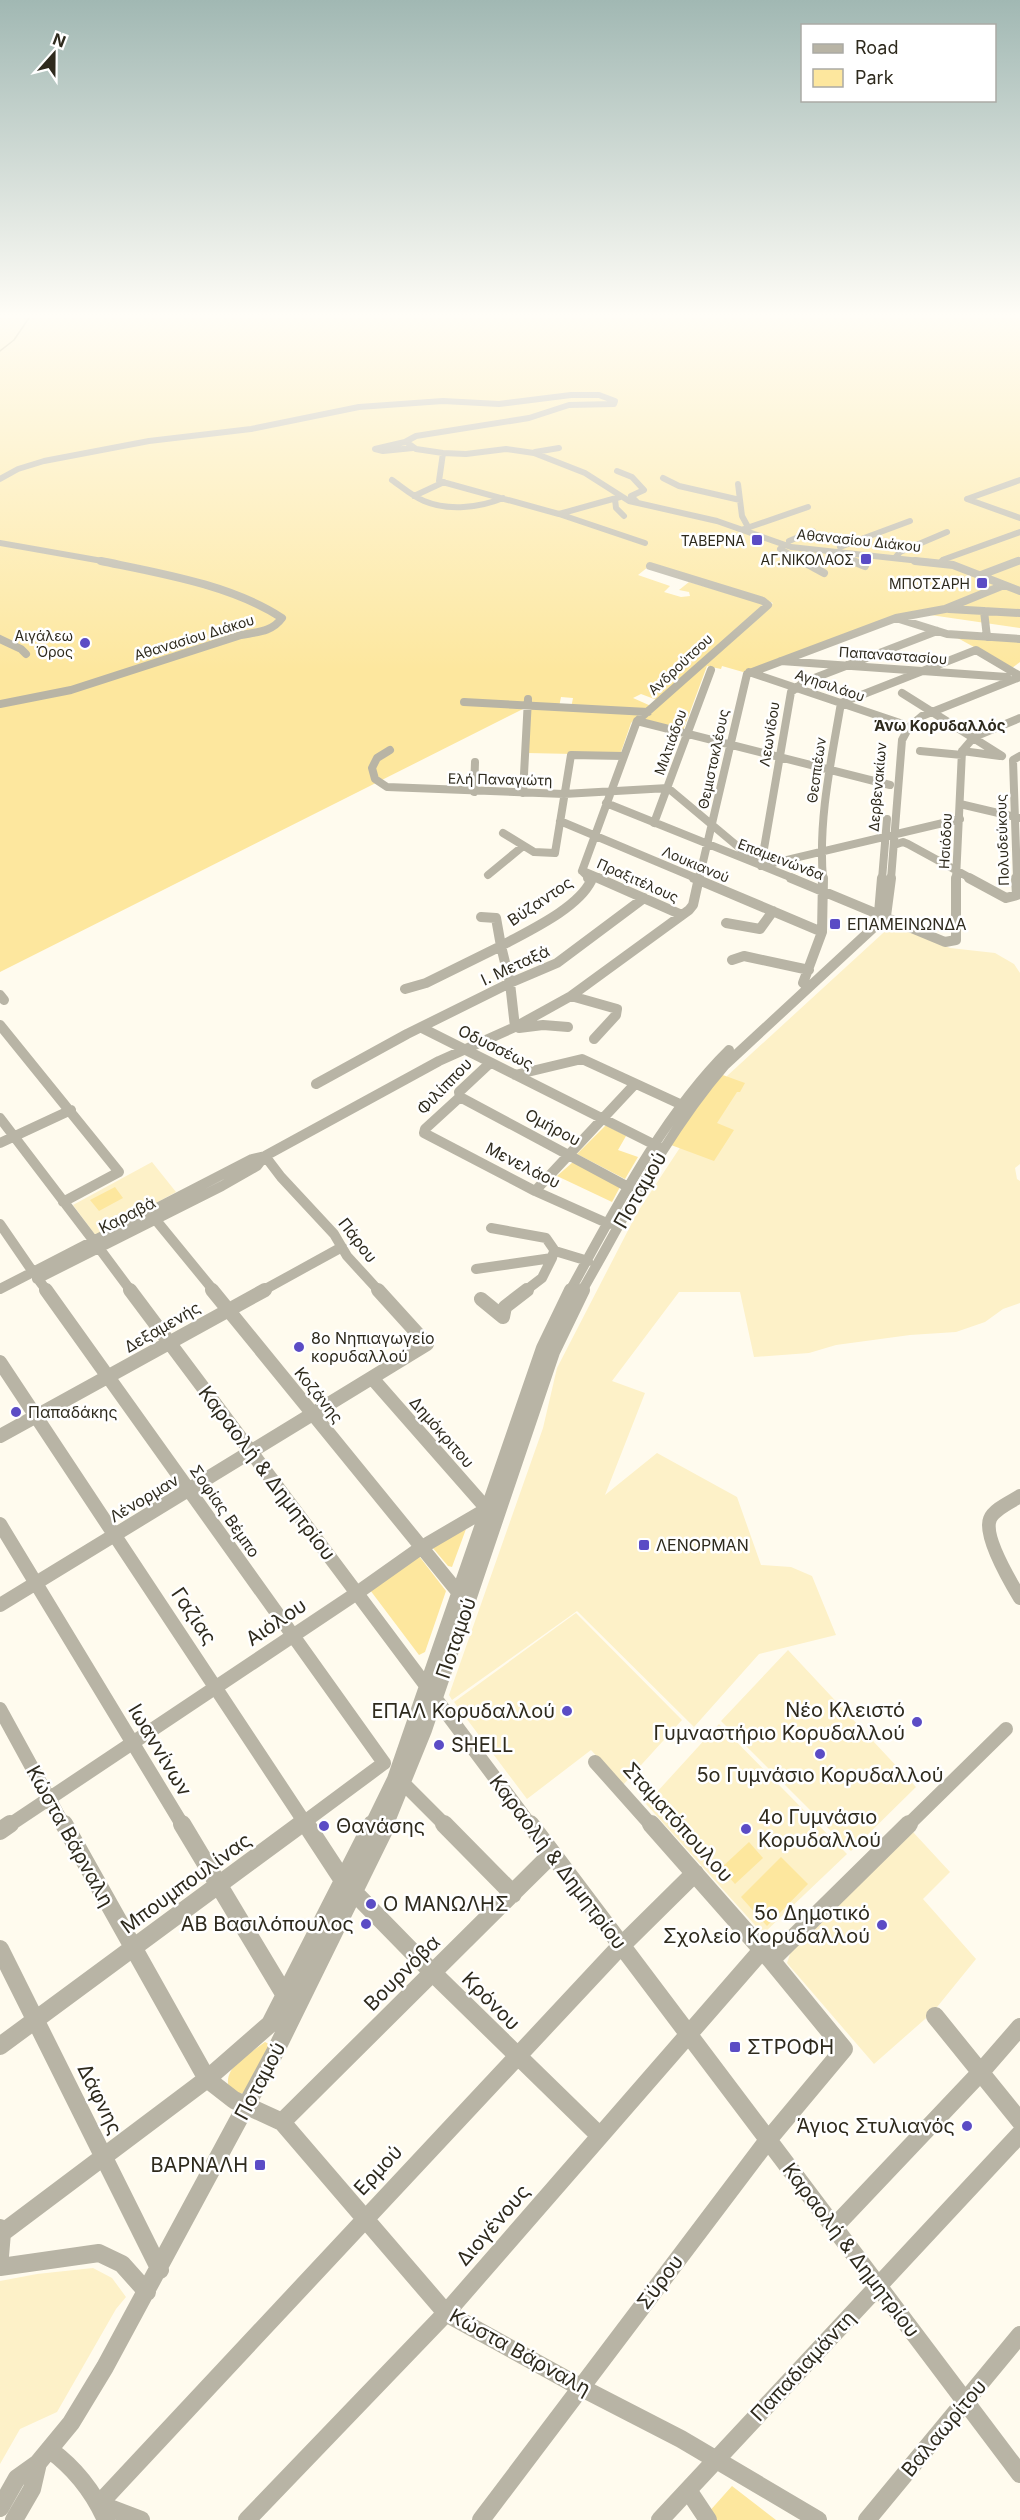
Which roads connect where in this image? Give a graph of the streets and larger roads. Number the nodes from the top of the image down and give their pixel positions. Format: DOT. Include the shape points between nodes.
graph roads {
  1 [pos="195,436"];
  2 [pos="418,436"];
  3 [pos="405,442"];
  4 [pos="413,448"];
  5 [pos="559,448"];
  6 [pos="443,453"];
  7 [pos="534,453"];
  8 [pos="617,471"];
  9 [pos="663,478"];
  10 [pos="0,480"];
  11 [pos="392,480"];
  12 [pos="1020,480"];
  13 [pos="444,482"];
  14 [pos="738,484"];
  15 [pos="414,496"];
  16 [pos="503,498"];
  17 [pos="618,498"];
  18 [pos="740,500"];
  19 [pos="639,504"];
  20 [pos="1020,506"];
  21 [pos="808,507"];
  22 [pos="1001,512"];
  23 [pos="559,514"];
  24 [pos="624,516"];
  25 [pos="1020,518"];
  26 [pos="910,521"];
  27 [pos="746,528"];
  28 [pos="813,531"];
  29 [pos="947,532"];
  30 [pos="1020,532"];
  31 [pos="771,541"];
  32 [pos="789,541"];
  33 [pos="0,543"];
  34 [pos="645,543"];
  35 [pos="840,551"];
  36 [pos="895,558"];
  37 [pos="1020,560"];
  38 [pos="941,563"];
  39 [pos="650,566"];
  40 [pos="865,566"];
  41 [pos="991,571"];
  42 [pos="824,573"];
  43 [pos="981,575"];
  44 [pos="1020,582"];
  45 [pos="1004,585"];
  46 [pos="1020,591"];
  47 [pos="945,609"];
  48 [pos="984,611"];
  49 [pos="1020,613"];
  50 [pos="896,618"];
  51 [pos="937,631"];
  52 [pos="987,637"];
  53 [pos="0,639"];
  54 [pos="1020,639"];
  55 [pos="26,654"];
  56 [pos="777,661"];
  57 [pos="853,664"];
  58 [pos="711,670"];
  59 [pos="923,670"];
  60 [pos="749,672"];
  61 [pos="1016,674"];
  62 [pos="794,688"];
  63 [pos="902,693"];
  64 [pos="464,702"];
  65 [pos="528,703"];
  66 [pos="841,703"];
  67 [pos="0,704"];
  68 [pos="929,710"];
  69 [pos="648,711"];
  70 [pos="638,721"];
  71 [pos="1018,721"];
  72 [pos="903,724"];
  73 [pos="686,733"];
  74 [pos="974,737"];
  75 [pos="731,744"];
  76 [pos="390,750"];
  77 [pos="920,751"];
  78 [pos="962,753"];
  79 [pos="624,756"];
  80 [pos="779,756"];
  81 [pos="1002,756"];
  82 [pos="1018,760"];
  83 [pos="475,762"];
  84 [pos="831,770"];
  85 [pos="378,784"];
  86 [pos="890,784"];
  87 [pos="668,788"];
  88 [pos="474,792"];
  89 [pos="523,793"];
  90 [pos="610,793"];
  91 [pos="564,794"];
  92 [pos="378,795"];
  93 [pos="606,803"];
  94 [pos="960,804"];
  95 [pos="1017,817"];
  96 [pos="960,819"];
  97 [pos="560,821"];
  98 [pos="654,823"];
  99 [pos="713,825"];
  100 [pos="502,833"];
  101 [pos="595,836"];
  102 [pos="891,839"];
  103 [pos="707,845"];
  104 [pos="522,847"];
  105 [pos="821,852"];
  106 [pos="761,866"];
  107 [pos="582,871"];
  108 [pos="956,871"];
  109 [pos="488,875"];
  110 [pos="699,879"];
  111 [pos="824,890"];
  112 [pos="644,898"];
  113 [pos="773,911"];
  114 [pos="682,915"];
  115 [pos="883,915"];
  116 [pos="481,917"];
  117 [pos="726,923"];
  118 [pos="822,932"];
  119 [pos="945,942"];
  120 [pos="501,946"];
  121 [pos="732,960"];
  122 [pos="808,970"];
  123 [pos="510,983"];
  124 [pos="803,983"];
  125 [pos="405,989"];
  126 [pos="570,996"];
  127 [pos="0,1025"];
  128 [pos="515,1027"];
  129 [pos="568,1027"];
  130 [pos="422,1028"];
  131 [pos="594,1039"];
  132 [pos="463,1050"];
  133 [pos="490,1063"];
  134 [pos="515,1075"];
  135 [pos="316,1084"];
  136 [pos="635,1084"];
  137 [pos="460,1097"];
  138 [pos="682,1105"];
  139 [pos="71,1110"];
  140 [pos="0,1118"];
  141 [pos="603,1118"];
  142 [pos="424,1133"];
  143 [pos="13,1137"];
  144 [pos="0,1143"];
  145 [pos="659,1147"];
  146 [pos="569,1155"];
  147 [pos="265,1156"];
  148 [pos="630,1188"];
  149 [pos="535,1191"];
  150 [pos="63,1202"];
  151 [pos="155,1219"];
  152 [pos="0,1224"];
  153 [pos="609,1224"];
  154 [pos="491,1228"];
  155 [pos="96,1244"];
  156 [pos="342,1247"];
  157 [pos="553,1254"];
  158 [pos="588,1261"];
  159 [pos="476,1269"];
  160 [pos="35,1275"];
  161 [pos="0,1289"];
  162 [pos="0,1298"];
  163 [pos="481,1299"];
  164 [pos="227,1308"];
  165 [pos="169,1342"];
  166 [pos="427,1344"];
  167 [pos="0,1362"];
  168 [pos="107,1377"];
  169 [pos="372,1378"];
  170 [pos="312,1414"];
  171 [pos="36,1416"];
  172 [pos="0,1436"];
  173 [pos="251,1451"];
  174 [pos="188,1490"];
  175 [pos="1020,1496"];
  176 [pos="487,1509"];
  177 [pos="0,1524"];
  178 [pos="115,1535"];
  179 [pos="422,1547"];
  180 [pos="35,1584"];
  181 [pos="1018,1591"];
  182 [pos="458,1592"];
  183 [pos="357,1593"];
  184 [pos="0,1605"];
  185 [pos="292,1636"];
  186 [pos="216,1687"];
  187 [pos="430,1692"];
  188 [pos="0,1709"];
  189 [pos="1006,1729"];
  190 [pos="132,1743"];
  191 [pos="596,1762"];
  192 [pos="391,1765"];
  193 [pos="405,1785"];
  194 [pos="49,1798"];
  195 [pos="306,1822"];
  196 [pos="0,1831"];
  197 [pos="552,1854"];
  198 [pos="695,1873"];
  199 [pos="218,1886"];
  200 [pos="349,1888"];
  201 [pos="513,1894"];
  202 [pos="621,1946"];
  203 [pos="0,1949"];
  204 [pos="132,1949"];
  205 [pos="766,1955"];
  206 [pos="434,1974"];
  207 [pos="286,1997"];
  208 [pos="935,2016"];
  209 [pos="35,2020"];
  210 [pos="1020,2027"];
  211 [pos="689,2036"];
  212 [pos="0,2046"];
  213 [pos="844,2049"];
  214 [pos="517,2056"];
  215 [pos="980,2073"];
  216 [pos="207,2079"];
  217 [pos="246,2106"];
  218 [pos="1020,2121"];
  219 [pos="282,2122"];
  220 [pos="1020,2134"];
  221 [pos="600,2136"];
  222 [pos="768,2140"];
  223 [pos="103,2156"];
  224 [pos="363,2219"];
  225 [pos="834,2227"];
  226 [pos="1,2230"];
  227 [pos="0,2256"];
  228 [pos="0,2267"];
  229 [pos="160,2270"];
  230 [pos="877,2285"];
  231 [pos="147,2292"];
  232 [pos="446,2313"];
  233 [pos="1020,2335"];
  234 [pos="580,2387"];
  235 [pos="965,2401"];
  236 [pos="44,2457"];
  237 [pos="717,2459"];
  238 [pos="1020,2474"];
  239 [pos="688,2490"];
  240 [pos="0,2508"];
  241 [pos="103,2512"];
  242 [pos="14,2520"];
  243 [pos="141,2520"];
  244 [pos="247,2520"];
  245 [pos="481,2520"];
  246 [pos="660,2520"];
  247 [pos="708,2520"];
  248 [pos="818,2520"];
  249 [pos="867,2520"];
  1 -- 10 [label="street" via="44,461"];
  2 -- 3 [label="street"];
  3 -- 4 [label="street, Αθανασίου Διάκου"];
  3 -- 4 [label="street" via="375,448"];
  4 -- 6 [label="street, Αθανασίου Διάκου"];
  5 -- 7 [label="street"];
  6 -- 7 [label="street, Αθανασίου Διάκου" via="506,449"];
  6 -- 13 [label="street" via="438,479"];
  7 -- 17 [label="street, Αθανασίου Διάκου" via="595,478"];
  8 -- 19 [label="street" via="632,477 644,490 631,496"];
  9 -- 18 [label="street" via="679,486"];
  11 -- 15 [label="street"];
  12 -- 22 [label="street" via="967,499"];
  13 -- 15 [label="street"];
  13 -- 16 [label="street"];
  14 -- 18 [label="street"];
  15 -- 16 [label="street" via="467,508"];
  16 -- 23 [label="street"];
  17 -- 19 [label="street, Αθανασίου Διάκου"];
  17 -- 23 [label="street"];
  17 -- 24 [label="street" via="616,508"];
  18 -- 27 [label="street"];
  19 -- 27 [label="street, Αθανασίου Διάκου"];
  20 -- 22 [label="street"];
  21 -- 27 [label="street"];
  22 -- 25 [label="street"];
  23 -- 34 [label="street"];
  26 -- 35 [label="street"];
  27 -- 31 [label="street, Αθανασίου Διάκου"];
  28 -- 32 [label="street"];
  29 -- 36 [label="street" via="900,552"];
  30 -- 38 [label="street"];
  31 -- 32 [label="street"];
  31 -- 35 [label="street, Αθανασίου Διάκου" via="791,547"];
  31 -- 42 [label="street"];
  32 -- 35 [label="street"];
  33 -- 67 [label="street, Αθανασίου Διάκου" via="221,590 269,608 282,618 267,630 151,666 71,690"];
  35 -- 36 [label="street, Αθανασίου Διάκου"];
  35 -- 40 [label="street"];
  36 -- 38 [label="street, Αθανασίου Διάκου"];
  37 -- 41 [label="street"];
  38 -- 43 [label="street, Αθανασίου Διάκου"];
  39 -- 69 [label="street, Ανδρούτσου" via="768,605"];
  41 -- 43 [label="street"];
  41 -- 44 [label="street"];
  43 -- 45 [label="street, Αθανασίου Διάκου"];
  45 -- 46 [label="street, Αθανασίου Διάκου"];
  45 -- 47 [label="street"];
  47 -- 48 [label="street"];
  47 -- 50 [label="street"];
  48 -- 49 [label="street"];
  48 -- 52 [label="street"];
  50 -- 51 [label="street"];
  50 -- 56 [label="street"];
  51 -- 52 [label="street"];
  51 -- 57 [label="street, Λεωνίδου"];
  52 -- 54 [label="street"];
  53 -- 55 [label="street"];
  56 -- 57 [label="street, Παπαναστασίου"];
  56 -- 60 [label="street"];
  57 -- 59 [label="street, Παπαναστασίου"];
  57 -- 62 [label="street, Λεωνίδου"];
  58 -- 73 [label="street, Μιλτιάδου"];
  59 -- 61 [label="street, Παπαναστασίου"];
  59 -- 61 [label="street" via="976,650"];
  59 -- 66 [label="street"];
  60 -- 62 [label="street, Αγησιλάου"];
  60 -- 75 [label="street, Θεμιστοκλέους"];
  61 -- 68 [label="street, Δερβενακίων"];
  61 -- 68 [label="street, Δερβενακίων"];
  62 -- 66 [label="street, Αγησιλάου"];
  62 -- 80 [label="street, Λεωνίδου"];
  63 -- 68 [label="street"];
  64 -- 65 [label="street"];
  65 -- 69 [label="street"];
  65 -- 89 [label="street"];
  66 -- 72 [label="street, Αγησιλάου"];
  66 -- 84 [label="street, Θεσπιέων"];
  68 -- 72 [label="street, Δερβενακίων"];
  68 -- 74 [label="street"];
  68 -- 102 [label="street, Δερβενακίων" via="903,735"];
  69 -- 70 [label="street, Ανδρούτσου"];
  70 -- 73 [label="street"];
  70 -- 79 [label="street, Ανδρούτσου"];
  71 -- 74 [label="street"];
  72 -- 86 [label="street, Δερβενακίων" via="894,740"];
  73 -- 75 [label="street"];
  73 -- 87 [label="street, Μιλτιάδου"];
  74 -- 78 [label="street"];
  74 -- 81 [label="street"];
  75 -- 80 [label="street"];
  75 -- 99 [label="street, Θεμιστοκλέους"];
  76 -- 85 [label="street" via="378,754 373,762 373,777"];
  77 -- 78 [label="street"];
  78 -- 81 [label="street"];
  78 -- 94 [label="street, Ησιόδου"];
  79 -- 90 [label="street, Ανδρούτσου"];
  79 -- 91 [label="street" via="571,755"];
  80 -- 84 [label="street"];
  80 -- 106 [label="street, Λεωνίδου"];
  81 -- 82 [label="street"];
  82 -- 95 [label="street, Πολυδεύκους"];
  83 -- 88 [label="street"];
  84 -- 86 [label="street"];
  84 -- 105 [label="street, Θεσπιέων"];
  85 -- 88 [label="street, Ελή Παναγιώτη" via="406,790"];
  85 -- 92 [label="street"];
  86 -- 102 [label="street, Δερβενακίων"];
  87 -- 90 [label="street, Ελή Παναγιώτη"];
  87 -- 98 [label="street, Μιλτιάδου"];
  87 -- 99 [label="street"];
  88 -- 89 [label="street, Ελή Παναγιώτη"];
  89 -- 91 [label="street, Ελή Παναγιώτη"];
  90 -- 91 [label="street, Ελή Παναγιώτη"];
  90 -- 93 [label="street, Ανδρούτσου"];
  91 -- 97 [label="street"];
  93 -- 98 [label="street, Επαμεινώνδα"];
  93 -- 101 [label="street, Ανδρούτσου"];
  94 -- 95 [label="street"];
  94 -- 96 [label="street, Ησιόδου"];
  95 -- 108 [label="street, Πολυδεύκους" via="1017,896 1006,898"];
  96 -- 102 [label="street"];
  96 -- 108 [label="street, Ησιόδου"];
  97 -- 101 [label="street, Λουκιανού"];
  97 -- 104 [label="street" via="556,852"];
  98 -- 103 [label="street, Επαμεινώνδα"];
  99 -- 103 [label="street, Θεμιστοκλέους"];
  99 -- 106 [label="street"];
  100 -- 104 [label="street"];
  101 -- 107 [label="street, Ανδρούτσου"];
  101 -- 110 [label="street, Λουκιανού"];
  102 -- 105 [label="street"];
  102 -- 108 [label="street" via="908,844"];
  102 -- 115 [label="street, Δερβενακίων" via="889,907"];
  103 -- 106 [label="street, Επαμεινώνδα"];
  103 -- 110 [label="street, Θεμιστοκλέους"];
  104 -- 109 [label="street"];
  105 -- 106 [label="street"];
  105 -- 111 [label="street, Θεσπιέων"];
  106 -- 111 [label="street, Επαμεινώνδα"];
  107 -- 112 [label="street, Πραξιτέλους"];
  107 -- 120 [label="street, Βύζαντος" via="591,881 589,888"];
  108 -- 119 [label="street, Ησιόδου" via="956,940"];
  110 -- 113 [label="street, Λουκιανού"];
  110 -- 114 [label="street, Θεμιστοκλέους" via="693,905"];
  111 -- 115 [label="street, Επαμεινώνδα"];
  111 -- 118 [label="street, Θεσπιέων"];
  112 -- 114 [label="street, Πραξιτέλους"];
  112 -- 123 [label="street, Ι. Μεταξά" via="557,963"];
  113 -- 117 [label="street" via="760,929"];
  113 -- 118 [label="street, Λουκιανού"];
  114 -- 126 [label="street, Θεμιστοκλέους"];
  115 -- 119 [label="street, Επαμεινώνδα"];
  115 -- 124 [label="street, Ποταμού"];
  115 -- 145 [label="street, Ποταμού" via="725,1065"];
  116 -- 120 [label="street" via="496,918"];
  118 -- 122 [label="street, Θεσπιέων"];
  120 -- 123 [label="street, Βύζαντος"];
  120 -- 125 [label="street" via="426,983"];
  121 -- 122 [label="street" via="744,956"];
  122 -- 124 [label="street, Θεσπιέων"];
  123 -- 128 [label="street, Βύζαντος"];
  123 -- 130 [label="street, Ι. Μεταξά"];
  124 -- 138 [label="street, Ποταμού" via="712,1066"];
  126 -- 128 [label="street, Θεμιστοκλέους"];
  126 -- 131 [label="street" via="617,1009"];
  127 -- 139 [label="street"];
  128 -- 129 [label="street"];
  128 -- 132 [label="street, Καραβά"];
  130 -- 132 [label="street, Οδυσσέως"];
  130 -- 135 [label="street" via="340,1067"];
  132 -- 133 [label="street, Οδυσσέως"];
  132 -- 147 [label="street, Καραβά"];
  133 -- 134 [label="street, Οδυσσέως"];
  133 -- 137 [label="street, Φιλίππου" via="459,1092"];
  134 -- 136 [label="street" via="582,1059"];
  134 -- 141 [label="street, Οδυσσέως"];
  136 -- 138 [label="street"];
  136 -- 141 [label="street"];
  137 -- 142 [label="street, Φιλίππου"];
  137 -- 146 [label="street, Ομήρου"];
  138 -- 145 [label="street, Ποταμού"];
  139 -- 143 [label="street"];
  139 -- 150 [label="street" via="119,1172"];
  140 -- 143 [label="street, Καραολή & Δημητρίου"];
  141 -- 145 [label="street, Οδυσσέως"];
  141 -- 146 [label="street"];
  142 -- 149 [label="street, Μενελάου"];
  143 -- 144 [label="street"];
  143 -- 150 [label="street, Καραολή & Δημητρίου"];
  145 -- 148 [label="street, Ποταμού"];
  145 -- 187 [label="street, Ποταμού" via="554,1352"];
  146 -- 148 [label="street, Ομήρου"];
  146 -- 149 [label="street"];
  147 -- 151 [label="street, Καραβά" via="257,1166"];
  147 -- 155 [label="street, Καραβά" via="252,1159"];
  147 -- 156 [label="street, Πάρου"];
  148 -- 153 [label="street, Ποταμού"];
  149 -- 153 [label="street, Μενελάου"];
  150 -- 155 [label="street, Καραολή & Δημητρίου"];
  151 -- 155 [label="street, Καραβά"];
  151 -- 164 [label="street, Κοζάνης"];
  152 -- 160 [label="street, Σοφίας Βέμπο"];
  153 -- 158 [label="street, Ποταμού"];
  154 -- 157 [label="street" via="546,1238"];
  155 -- 160 [label="street, Καραβά"];
  155 -- 165 [label="street, Καραολή & Δημητρίου"];
  156 -- 164 [label="street, Δεξαμενής"];
  156 -- 166 [label="street, Πάρου"];
  157 -- 158 [label="street"];
  157 -- 159 [label="street"];
  157 -- 163 [label="street" via="542,1278 505,1307 503,1317"];
  158 -- 176 [label="street, Ποταμού" via="543,1348"];
  160 -- 161 [label="street, Καραβά"];
  160 -- 162 [label="street, Καραβά"];
  160 -- 168 [label="street, Σοφίας Βέμπο"];
  164 -- 165 [label="street, Δεξαμενής"];
  164 -- 170 [label="street, Κοζάνης"];
  165 -- 168 [label="street, Δεξαμενής"];
  165 -- 173 [label="street, Καραολή & Δημητρίου"];
  166 -- 169 [label="street, Λένορμαν"];
  167 -- 171 [label="street, Γαζίας"];
  168 -- 171 [label="street, Δεξαμενής"];
  168 -- 174 [label="street, Σοφίας Βέμπο"];
  169 -- 170 [label="street, Λένορμαν"];
  169 -- 176 [label="street, Δημόκριτου"];
  170 -- 173 [label="street, Λένορμαν"];
  170 -- 179 [label="street, Κοζάνης"];
  171 -- 172 [label="street, Δεξαμενής"];
  171 -- 178 [label="street, Γαζίας"];
  173 -- 174 [label="street, Λένορμαν"];
  173 -- 183 [label="street, Καραολή & Δημητρίου"];
  174 -- 178 [label="street, Λένορμαν"];
  174 -- 185 [label="street, Σοφίας Βέμπο"];
  175 -- 181 [label="street" via="991,1517 988,1525"];
  176 -- 179 [label="street, Αιόλου"];
  176 -- 182 [label="street, Ποταμού"];
  177 -- 180 [label="street, Ιωαννίνων"];
  178 -- 180 [label="street, Λένορμαν"];
  178 -- 186 [label="street, Γαζίας"];
  179 -- 182 [label="street, Κοζάνης"];
  179 -- 183 [label="street, Αιόλου"];
  180 -- 184 [label="street, Λένορμαν"];
  180 -- 190 [label="street, Ιωαννίνων"];
  182 -- 187 [label="street, Ποταμού"];
  183 -- 185 [label="street, Αιόλου"];
  183 -- 187 [label="street, Καραολή & Δημητρίου"];
  185 -- 186 [label="street, Αιόλου"];
  185 -- 192 [label="street, Σοφίας Βέμπο"];
  186 -- 190 [label="street, Αιόλου"];
  186 -- 195 [label="street, Γαζίας"];
  187 -- 192 [label="street, Ποταμού"];
  187 -- 193 [label="street, Ποταμού" via="421,1745"];
  187 -- 197 [label="street, Καραολή & Δημητρίου"];
  188 -- 194 [label="street, Κώστα Βάρναλη"];
  189 -- 205 [label="street, Διογένους"];
  190 -- 194 [label="street, Αιόλου"];
  190 -- 199 [label="street, Ιωαννίνων"];
  191 -- 198 [label="street, Σταματόπουλου"];
  192 -- 195 [label="street, Μπουμπουλίνας"];
  192 -- 200 [label="street, Ποταμού"];
  193 -- 200 [label="street, Ποταμού"];
  193 -- 201 [label="street"];
  194 -- 196 [label="street, Αιόλου"];
  194 -- 204 [label="street, Κώστα Βάρναλη"];
  195 -- 199 [label="street, Μπουμπουλίνας"];
  195 -- 200 [label="street, Γαζίας"];
  197 -- 201 [label="street, Βουρνόβα"];
  197 -- 202 [label="street, Καραολή & Δημητρίου"];
  198 -- 202 [label="street, Ερμού"];
  198 -- 205 [label="street, Σταματόπουλου"];
  199 -- 204 [label="street, Μπουμπουλίνας"];
  199 -- 207 [label="street, Ιωαννίνων"];
  200 -- 206 [label="street, Κρόνου"];
  200 -- 207 [label="street, Ποταμού"];
  200 -- 217 [label="street, Ποταμού" via="292,2021"];
  201 -- 206 [label="street, Βουρνόβα"];
  202 -- 211 [label="street, Καραολή & Δημητρίου"];
  202 -- 214 [label="street, Ερμού"];
  203 -- 209 [label="street, Δάφνης"];
  204 -- 209 [label="street, Μπουμπουλίνας"];
  204 -- 216 [label="street, Κώστα Βάρναλη"];
  205 -- 211 [label="street, Διογένους"];
  205 -- 213 [label="street, Σταματόπουλου"];
  206 -- 214 [label="street, Κρόνου"];
  206 -- 219 [label="street, Βουρνόβα"];
  207 -- 216 [label="street, Ποταμού" via="261,2034"];
  208 -- 215 [label="street"];
  209 -- 212 [label="street, Μπουμπουλίνας"];
  209 -- 223 [label="street, Δάφνης"];
  210 -- 215 [label="street"];
  211 -- 221 [label="street, Διογένους"];
  211 -- 222 [label="street, Καραολή & Δημητρίου"];
  213 -- 222 [label="street, Σύρου"];
  214 -- 221 [label="street, Κρόνου"];
  214 -- 224 [label="street, Ερμού"];
  215 -- 218 [label="street"];
  215 -- 225 [label="street"];
  216 -- 217 [label="street, Κώστα Βάρναλη"];
  216 -- 223 [label="street"];
  217 -- 219 [label="street, Κώστα Βάρναλη"];
  217 -- 229 [label="street, Ποταμού"];
  219 -- 224 [label="street, Κώστα Βάρναλη"];
  220 -- 230 [label="street, Παπαδιαμάντη"];
  221 -- 232 [label="street, Διογένους"];
  222 -- 225 [label="street, Καραολή & Δημητρίου"];
  222 -- 234 [label="street, Σύρου"];
  223 -- 226 [label="street"];
  223 -- 229 [label="street, Δάφνης"];
  224 -- 232 [label="street, Κώστα Βάρναλη"];
  224 -- 241 [label="street, Ερμού"];
  225 -- 230 [label="street, Καραολή & Δημητρίου"];
  226 -- 227 [label="street"];
  228 -- 231 [label="street" via="99,2253 122,2264"];
  229 -- 231 [label="street, Ποταμού"];
  230 -- 235 [label="street, Καραολή & Δημητρίου"];
  230 -- 237 [label="street, Παπαδιαμάντη"];
  231 -- 236 [label="street, Ποταμού" via="89,2395"];
  232 -- 234 [label="street, Κώστα Βάρναλη"];
  232 -- 244 [label="street, Διογένους"];
  233 -- 235 [label="street, Βαλαωρίτου"];
  234 -- 237 [label="street, Κώστα Βάρναλη"];
  234 -- 245 [label="street, Σύρου"];
  235 -- 238 [label="street, Καραολή & Δημητρίου"];
  235 -- 249 [label="street, Βαλαωρίτου"];
  236 -- 240 [label="street, Ποταμού" via="17,2478"];
  236 -- 241 [label="street" via="75,2469"];
  236 -- 242 [label="street, Ποταμού"];
  237 -- 239 [label="street, Παπαδιαμάντη"];
  237 -- 248 [label="street, Κώστα Βάρναλη"];
  239 -- 246 [label="street, Παπαδιαμάντη"];
  239 -- 247 [label="street"];
  241 -- 243 [label="street"];
}
